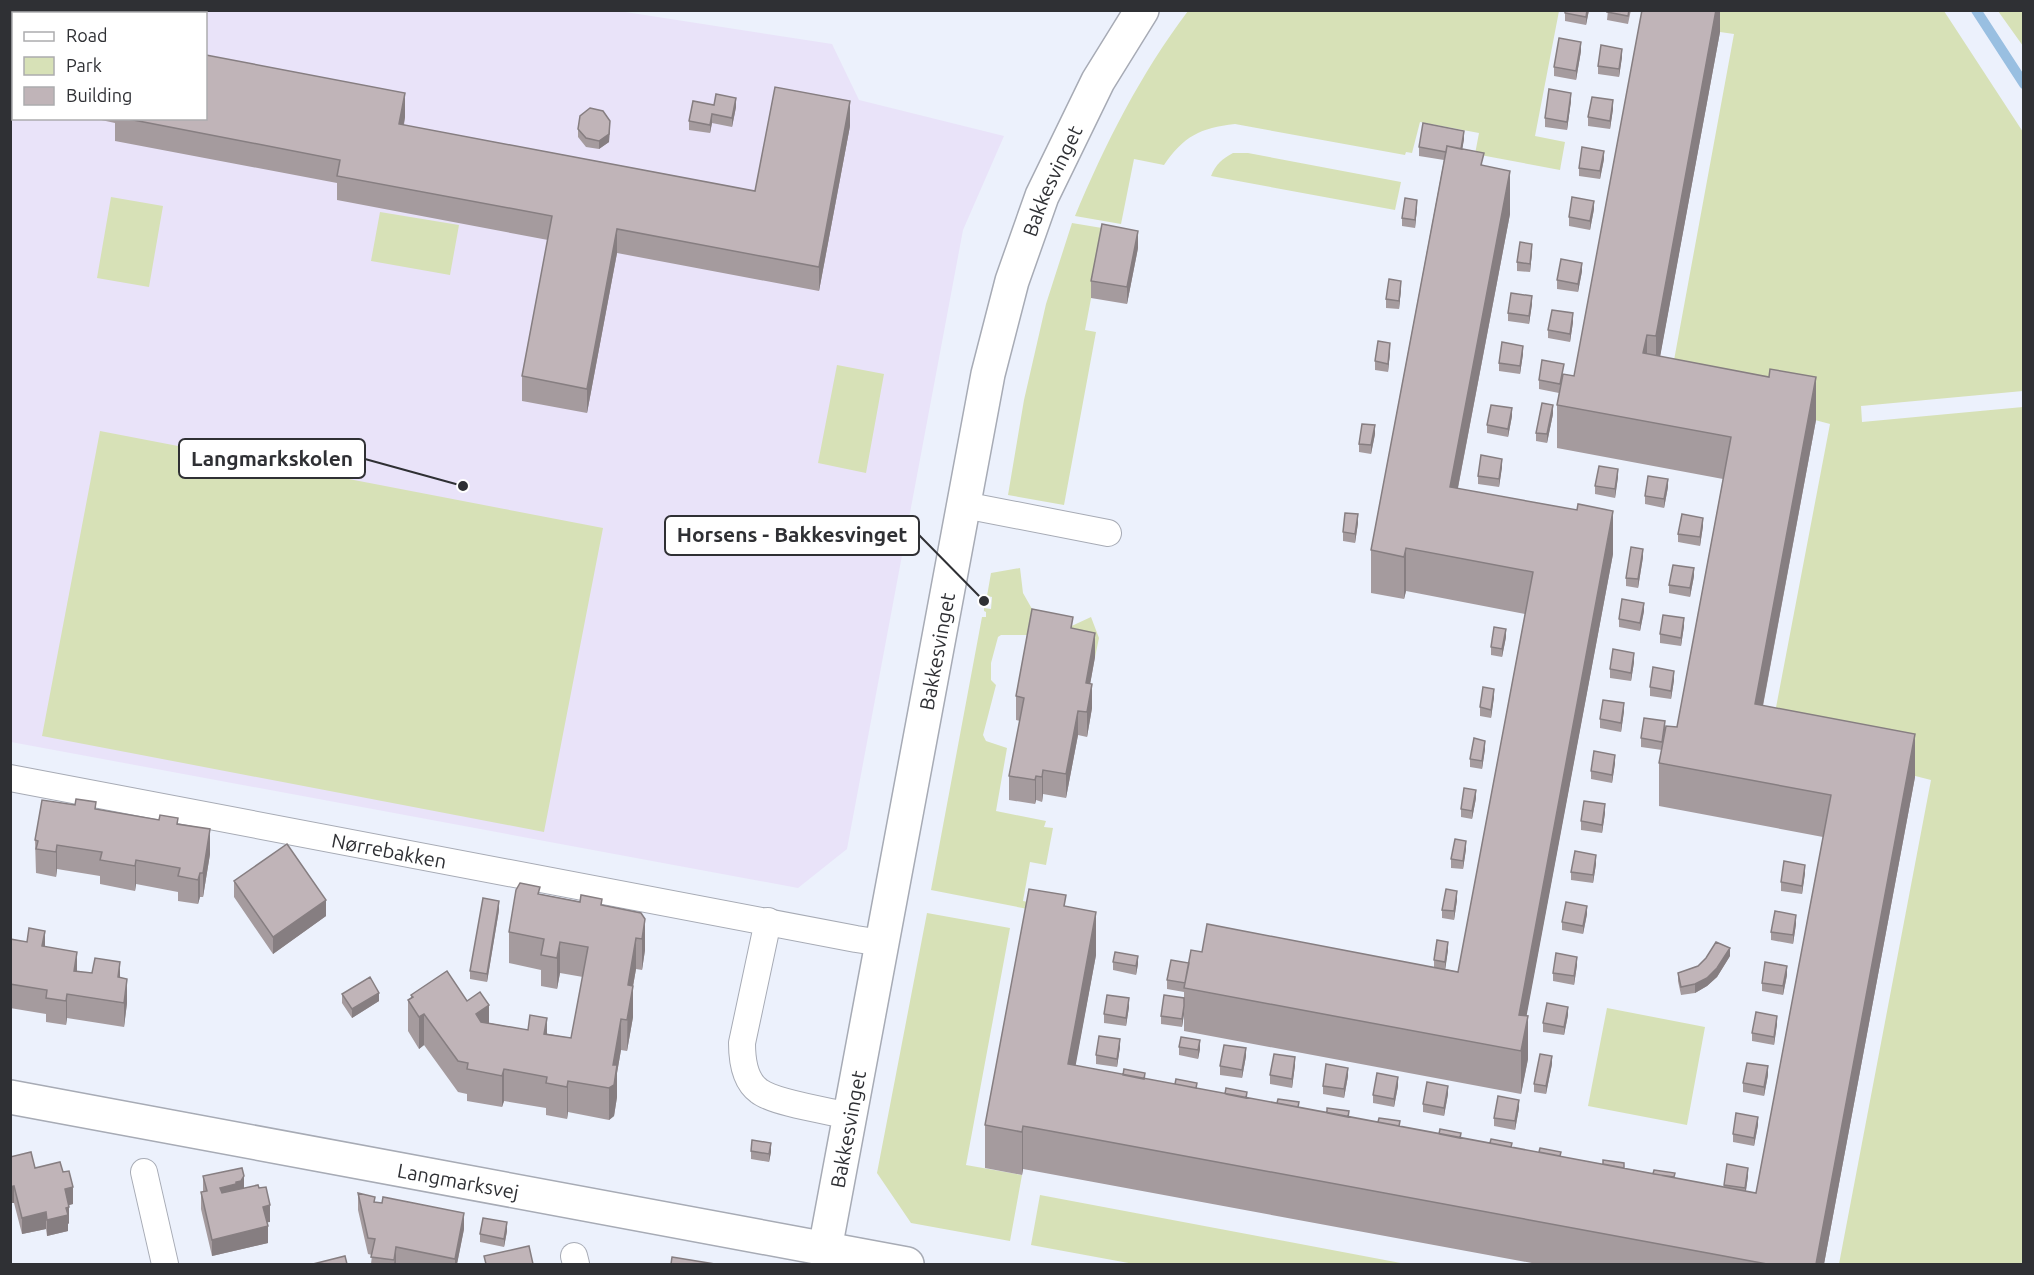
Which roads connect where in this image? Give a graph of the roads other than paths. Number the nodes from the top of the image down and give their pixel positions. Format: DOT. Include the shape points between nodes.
graph roads {
  1 [pos="1142,10"];
  2 [pos="964,505"];
  3 [pos="1108,533"];
  4 [pos="10,778"];
  5 [pos="768,921"];
  6 [pos="882,943"];
  7 [pos="10,1097"];
  8 [pos="850,1116"];
  9 [pos="144,1172"];
  10 [pos="825,1249"];
  11 [pos="165,1264"];
  12 [pos="907,1264"];
  1 -- 2 [label="street, Bakkesvinget" via="1098,81 1038,207 1012,281 988,374"];
  2 -- 3 [label="street"];
  2 -- 6 [label="street, Bakkesvinget"];
  4 -- 5 [label="street, Nørrebakken"];
  5 -- 6 [label="street, Nørrebakken"];
  5 -- 8 [label="street" via="742,1043 742,1060 757,1090 773,1098"];
  6 -- 8 [label="street, Bakkesvinget"];
  7 -- 10 [label="street, Langmarksvej"];
  8 -- 10 [label="street, Bakkesvinget"];
  9 -- 11 [label="street"];
  10 -- 12 [label="street, Langmarksvej"];
}
